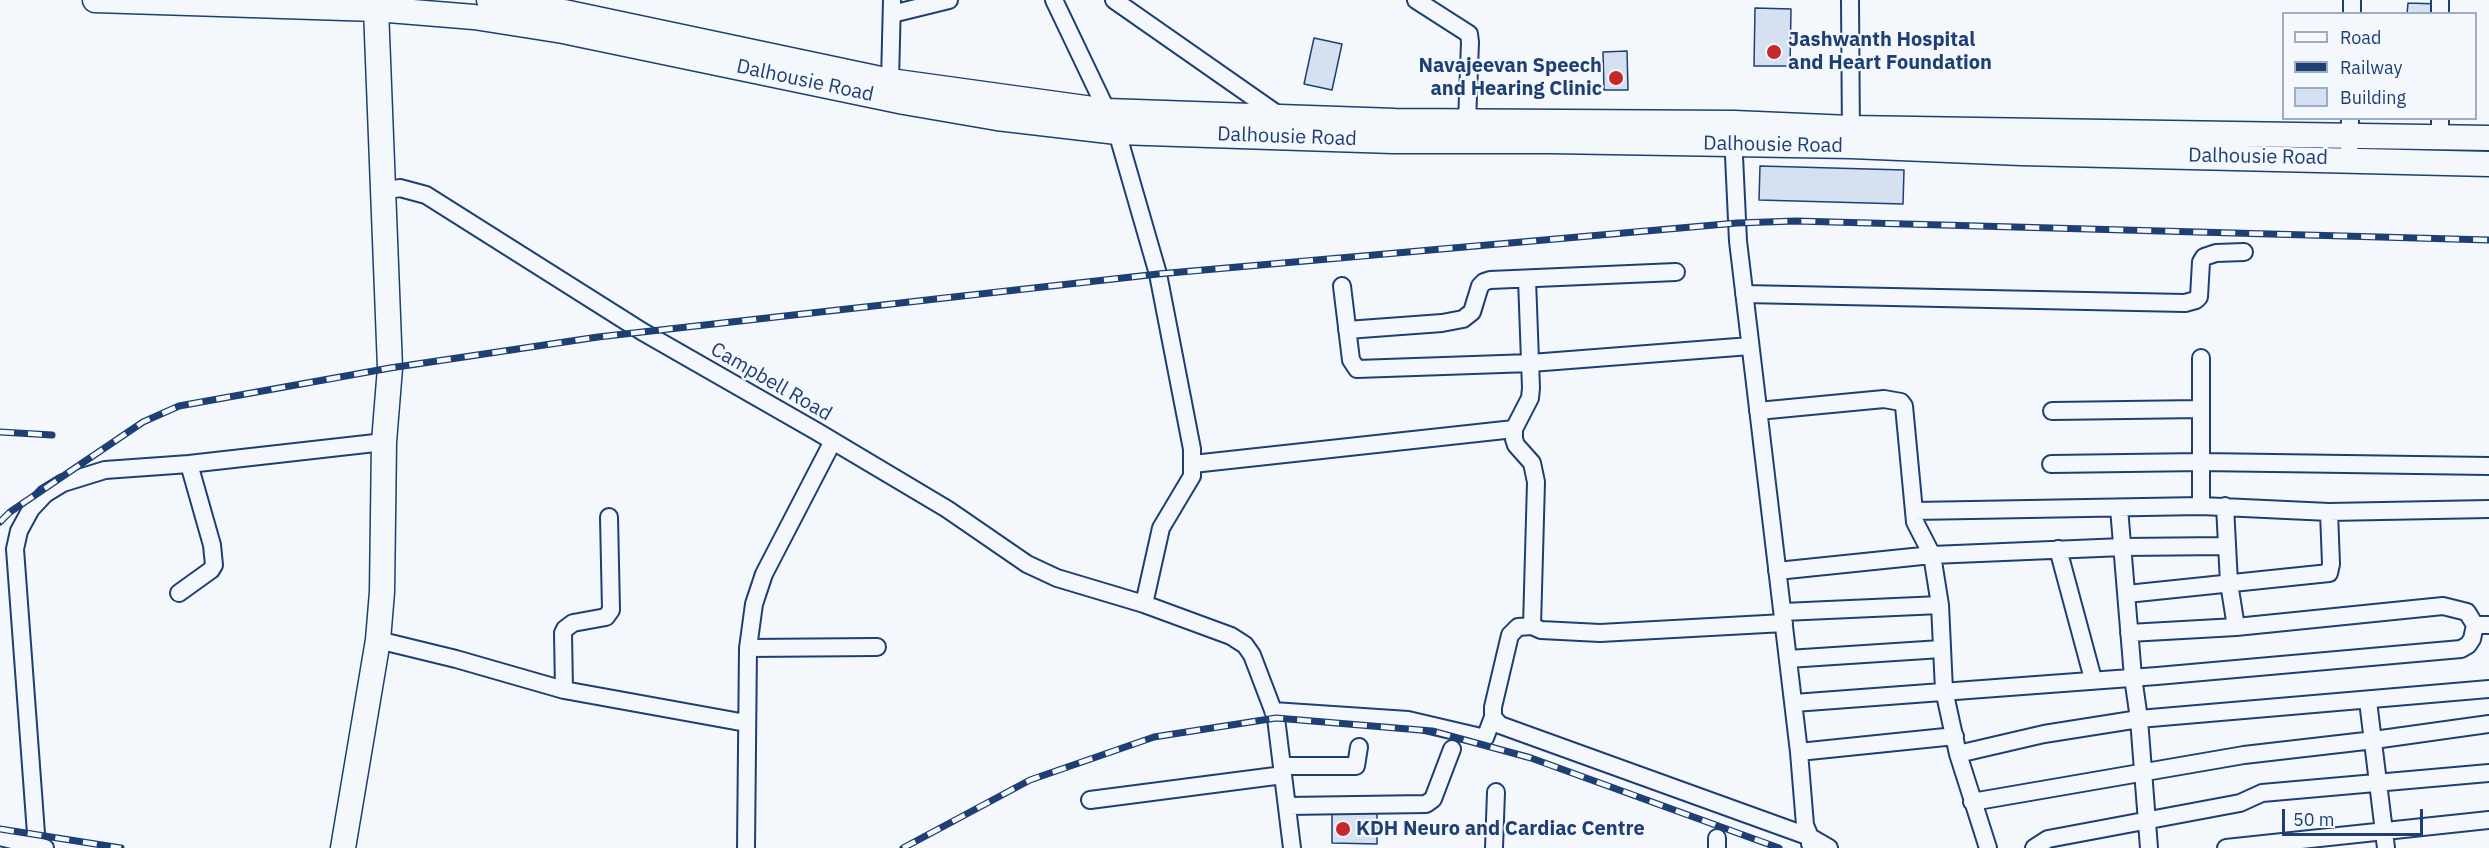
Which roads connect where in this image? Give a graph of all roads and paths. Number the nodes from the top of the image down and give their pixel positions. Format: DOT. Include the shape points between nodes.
graph roads {
  1 [pos="95,0"];
  2 [pos="489,0"];
  3 [pos="949,0"];
  4 [pos="1054,0"];
  5 [pos="1114,0"];
  6 [pos="1416,0"];
  7 [pos="1850,0"];
  8 [pos="376,5"];
  9 [pos="892,7"];
  10 [pos="685,46"];
  11 [pos="890,81"];
  12 [pos="1282,117"];
  13 [pos="1112,121"];
  14 [pos="1467,122"];
  15 [pos="2350,127"];
  16 [pos="2440,128"];
  17 [pos="1733,133"];
  18 [pos="1851,137"];
  19 [pos="1314,138"];
  20 [pos="2489,138"];
  21 [pos="2349,159"];
  22 [pos="2489,164"];
  23 [pos="383,191"];
  24 [pos="2244,252"];
  25 [pos="1676,272"];
  26 [pos="1527,279"];
  27 [pos="1342,286"];
  28 [pos="1744,294"];
  29 [pos="1347,330"];
  30 [pos="1750,346"];
  31 [pos="2201,358"];
  32 [pos="1531,363"];
  33 [pos="2201,409"];
  34 [pos="1758,411"];
  35 [pos="2052,411"];
  36 [pos="1514,429"];
  37 [pos="833,441"];
  38 [pos="384,442"];
  39 [pos="2201,462"];
  40 [pos="189,464"];
  41 [pos="1193,464"];
  42 [pos="2051,464"];
  43 [pos="2489,466"];
  44 [pos="2201,506"];
  45 [pos="2225,506"];
  46 [pos="2119,508"];
  47 [pos="2489,509"];
  48 [pos="1914,511"];
  49 [pos="2329,512"];
  50 [pos="609,517"];
  51 [pos="2225,546"];
  52 [pos="2123,547"];
  53 [pos="2058,549"];
  54 [pos="1932,555"];
  55 [pos="1778,571"];
  56 [pos="2229,583"];
  57 [pos="179,592"];
  58 [pos="2127,594"];
  59 [pos="1144,604"];
  60 [pos="1940,605"];
  61 [pos="1783,618"];
  62 [pos="2482,625"];
  63 [pos="1532,626"];
  64 [pos="2236,627"];
  65 [pos="2129,633"];
  66 [pos="378,640"];
  67 [pos="877,647"];
  68 [pos="748,648"];
  69 [pos="1941,650"];
  70 [pos="1788,659"];
  71 [pos="2133,677"];
  72 [pos="2093,679"];
  73 [pos="2489,689"];
  74 [pos="564,690"];
  75 [pos="1944,690"];
  76 [pos="2368,700"];
  77 [pos="1794,703"];
  78 [pos="1273,711"];
  79 [pos="1493,717"];
  80 [pos="2139,719"];
  81 [pos="746,723"];
  82 [pos="2489,724"];
  83 [pos="1954,736"];
  84 [pos="2374,740"];
  85 [pos="1359,747"];
  86 [pos="1452,749"];
  87 [pos="1799,752"];
  88 [pos="1958,754"];
  89 [pos="1282,771"];
  90 [pos="2489,773"];
  91 [pos="2144,774"];
  92 [pos="2378,783"];
  93 [pos="1496,792"];
  94 [pos="1089,800"];
  95 [pos="1972,802"];
  96 [pos="1287,806"];
  97 [pos="2489,820"];
  98 [pos="2147,821"];
  99 [pos="0,837"];
  100 [pos="2385,840"];
  101 [pos="1810,842"];
  102 [pos="41,847"];
  103 [pos="343,848"];
  104 [pos="746,848"];
  105 [pos="1292,848"];
  106 [pos="1494,848"];
  107 [pos="1828,848"];
  108 [pos="1988,848"];
  109 [pos="2034,848"];
  110 [pos="2149,848"];
  111 [pos="2226,848"];
  1 -- 8 [label="street, Dalhousie Road"];
  2 -- 10 [label="street, Dalhousie Road" via="564,12"];
  3 -- 9 [label="street"];
  4 -- 13 [label="street"];
  5 -- 12 [label="street"];
  6 -- 14 [label="street" via="1468,34"];
  7 -- 18 [label="street"];
  8 -- 10 [label="street, Dalhousie Road"];
  8 -- 23 [label="street"];
  9 -- 11 [label="street"];
  10 -- 11 [label="street, Dalhousie Road"];
  10 -- 13 [label="street, Dalhousie Road" via="774,76 904,102 997,118"];
  11 -- 13 [label="street, Dalhousie Road"];
  12 -- 13 [label="street, Dalhousie Road"];
  12 -- 14 [label="street, Dalhousie Road"];
  12 -- 19 [label="street"];
  13 -- 19 [label="street, Dalhousie Road"];
  13 -- 41 [label="street" via="1158,274"];
  14 -- 17 [label="street, Dalhousie Road"];
  15 -- 16 [label="street, Dalhousie Road"];
  15 -- 18 [label="street, Dalhousie Road"];
  15 -- 21 [label="street"];
  16 -- 20 [label="street, Dalhousie Road"];
  17 -- 18 [label="street, Dalhousie Road"];
  17 -- 19 [label="street, Dalhousie Road"];
  17 -- 28 [label="street"];
  18 -- 21 [label="street, Dalhousie Road" via="2021,153"];
  21 -- 22 [label="street, Dalhousie Road"];
  23 -- 37 [label="street, Campbell Road" via="400,188 426,195 643,332"];
  23 -- 38 [label="street" via="390,368"];
  24 -- 28 [label="street" via="2204,257 2199,297 2185,303"];
  25 -- 26 [label="street"];
  26 -- 29 [label="street" via="1484,282 1472,312 1457,321"];
  26 -- 32 [label="street"];
  27 -- 29 [label="street"];
  28 -- 30 [label="street"];
  29 -- 32 [label="street" via="1351,360 1357,369"];
  30 -- 32 [label="street"];
  30 -- 34 [label="street"];
  31 -- 33 [label="street"];
  32 -- 36 [label="street" via="1530,398"];
  33 -- 35 [label="street"];
  33 -- 39 [label="street"];
  34 -- 48 [label="street" via="1884,399 1901,402"];
  34 -- 55 [label="street"];
  36 -- 41 [label="street"];
  36 -- 63 [label="street" via="1516,445 1532,462 1536,482"];
  37 -- 59 [label="street, Campbell Road" via="946,509 1027,564 1065,581"];
  37 -- 68 [label="street" via="764,574 754,604"];
  38 -- 40 [label="street"];
  38 -- 66 [label="street"];
  39 -- 42 [label="street"];
  39 -- 43 [label="street"];
  39 -- 44 [label="street"];
  40 -- 57 [label="street" via="214,565"];
  40 -- 102 [label="street" via="105,470 63,483 31,509 19,531 15,549"];
  41 -- 59 [label="street" via="1187,487 1161,528"];
  44 -- 45 [label="street"];
  44 -- 46 [label="street"];
  45 -- 49 [label="street"];
  45 -- 51 [label="street"];
  46 -- 48 [label="street"];
  46 -- 52 [label="street"];
  47 -- 49 [label="street"];
  48 -- 54 [label="street" via="1918,531"];
  49 -- 56 [label="street" via="2329,573"];
  50 -- 74 [label="street" via="611,610 606,617 573,623 565,629"];
  51 -- 52 [label="street"];
  51 -- 56 [label="street"];
  52 -- 53 [label="street"];
  52 -- 58 [label="street"];
  53 -- 54 [label="street"];
  53 -- 72 [label="street"];
  54 -- 55 [label="street"];
  54 -- 60 [label="street"];
  55 -- 61 [label="street"];
  56 -- 58 [label="street"];
  56 -- 64 [label="street"];
  58 -- 65 [label="street"];
  59 -- 78 [label="street, Campbell Road" via="1209,627 1245,645"];
  60 -- 61 [label="street"];
  60 -- 69 [label="street"];
  61 -- 63 [label="street" via="1600,633 1541,630"];
  61 -- 70 [label="street"];
  62 -- 64 [label="street" via="2467,612 2443,606"];
  62 -- 71 [label="street" via="2462,649"];
  63 -- 79 [label="street" via="1518,627 1510,636"];
  64 -- 65 [label="street"];
  65 -- 71 [label="street"];
  66 -- 74 [label="street"];
  66 -- 103 [label="street"];
  67 -- 68 [label="street"];
  68 -- 81 [label="street"];
  69 -- 70 [label="street"];
  69 -- 75 [label="street"];
  70 -- 77 [label="street"];
  71 -- 72 [label="street"];
  71 -- 80 [label="street"];
  72 -- 75 [label="street"];
  73 -- 76 [label="street"];
  74 -- 81 [label="street"];
  75 -- 77 [label="street"];
  75 -- 83 [label="street"];
  76 -- 80 [label="street"];
  76 -- 84 [label="street"];
  77 -- 87 [label="street"];
  78 -- 79 [label="street" via="1408,720 1485,738"];
  78 -- 89 [label="street, Campbell Road"];
  79 -- 101 [label="street" via="1500,725"];
  80 -- 88 [label="street" via="2044,734"];
  80 -- 91 [label="street"];
  81 -- 104 [label="street"];
  82 -- 84 [label="street"];
  83 -- 87 [label="street"];
  83 -- 88 [label="street"];
  84 -- 91 [label="street" via="2244,755"];
  84 -- 92 [label="street"];
  85 -- 89 [label="street" via="1356,765"];
  86 -- 96 [label="street" via="1432,800 1426,804"];
  87 -- 101 [label="street"];
  88 -- 95 [label="street"];
  89 -- 94 [label="street"];
  89 -- 96 [label="street, Campbell Road"];
  90 -- 92 [label="street"];
  91 -- 95 [label="street"];
  91 -- 98 [label="street"];
  92 -- 98 [label="street" via="2262,793 2240,802"];
  92 -- 100 [label="street"];
  93 -- 106 [label="street"];
  95 -- 108 [label="street"];
  96 -- 105 [label="street, Campbell Road"];
  97 -- 100 [label="street"];
  98 -- 109 [label="street" via="2058,836"];
  98 -- 110 [label="street"];
  99 -- 102 [label="street"];
  100 -- 111 [label="street"];
  101 -- 107 [label="street"];
}
